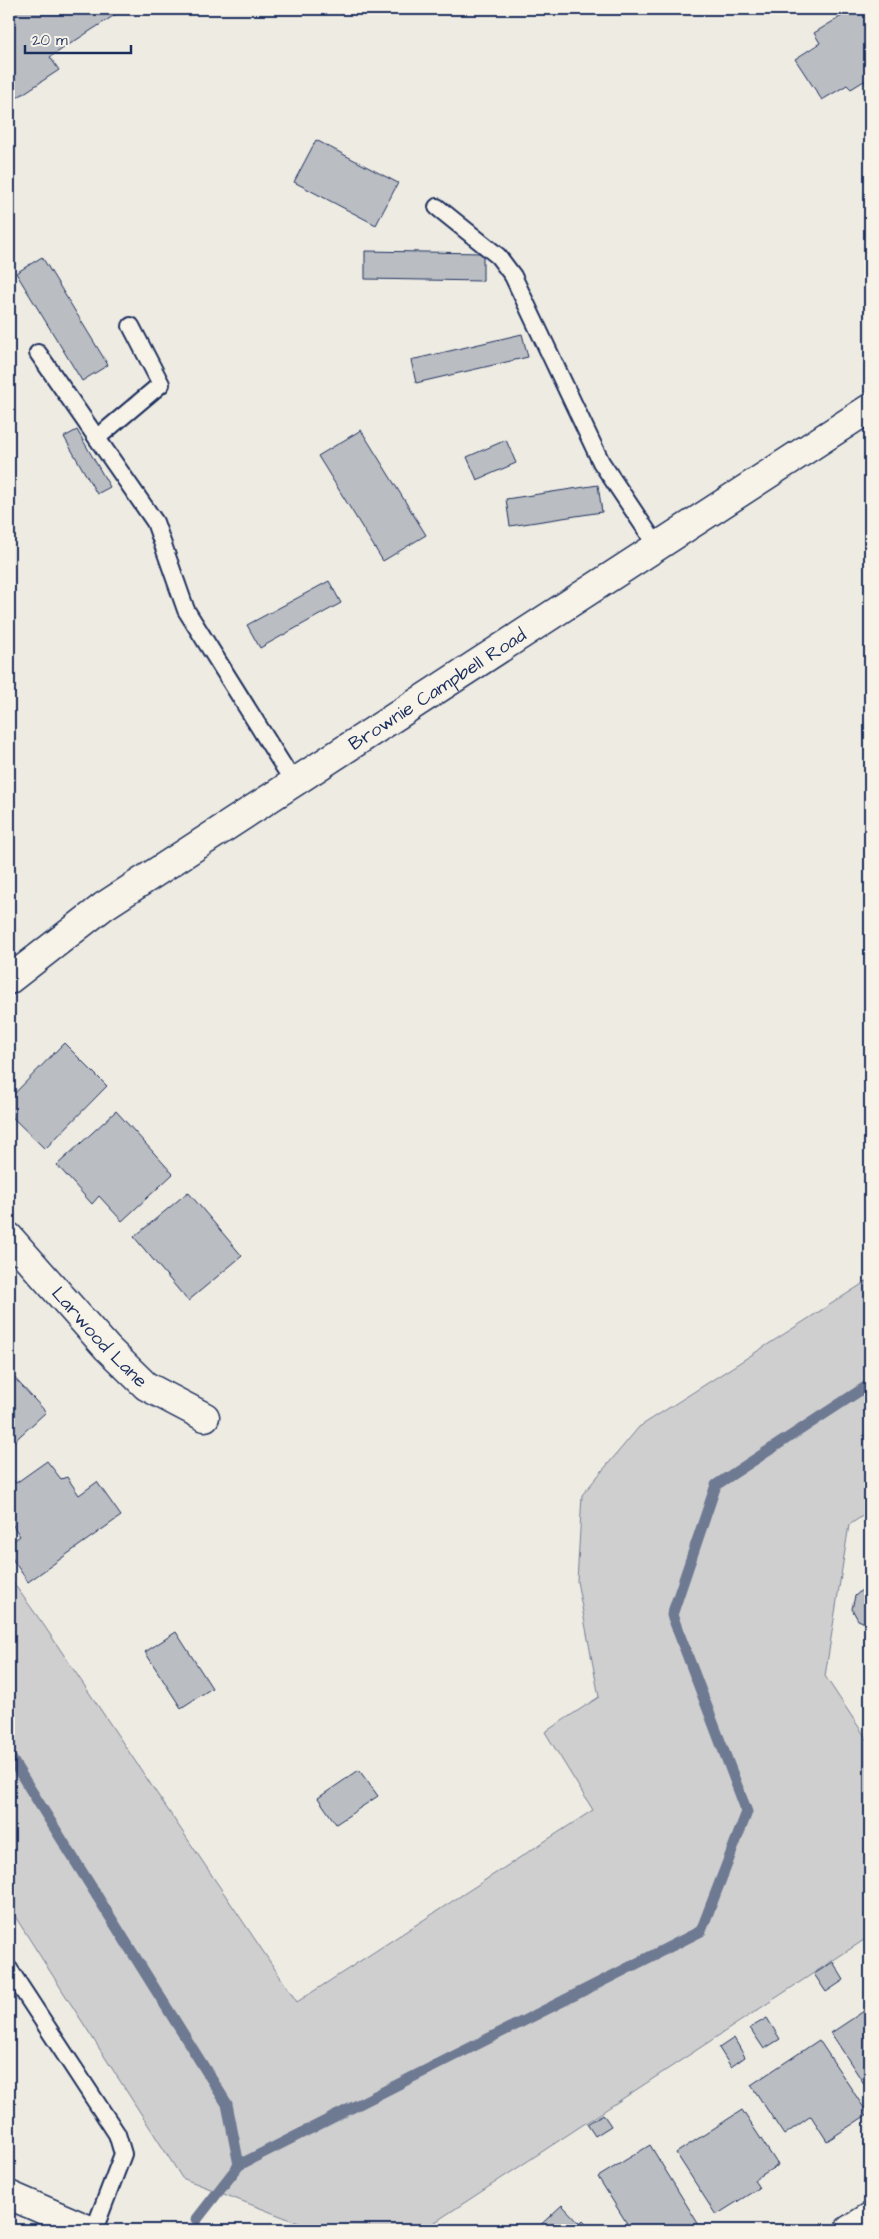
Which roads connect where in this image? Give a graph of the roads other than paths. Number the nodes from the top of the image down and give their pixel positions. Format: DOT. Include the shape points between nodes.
graph roads {
  1 [pos="437,207"];
  2 [pos="131,326"];
  3 [pos="38,353"];
  4 [pos="870,408"];
  5 [pos="97,438"];
  6 [pos="657,546"];
  7 [pos="294,783"];
  8 [pos="9,980"];
  9 [pos="9,1237"];
  10 [pos="205,1417"];
  11 [pos="9,1969"];
  12 [pos="9,2195"];
  13 [pos="870,2217"];
  14 [pos="90,2230"];
  15 [pos="94,2230"];
  16 [pos="849,2230"];
  1 -- 6 [label="lane" via="498,256 513,276 601,462"];
  2 -- 5 [label="lane" via="161,384"];
  3 -- 5 [label="lane"];
  4 -- 6 [label="street, Brownie Campbell Road"];
  5 -- 7 [label="lane" via="155,522 186,610"];
  6 -- 7 [label="street, Brownie Campbell Road"];
  7 -- 8 [label="street, Brownie Campbell Road" via="104,906"];
  9 -- 10 [label="street, Larwood Lane" via="107,1348 146,1386"];
  11 -- 15 [label="lane" via="117,2134 123,2154"];
  12 -- 14 [label="street"];
  13 -- 16 [label="street"];
}
